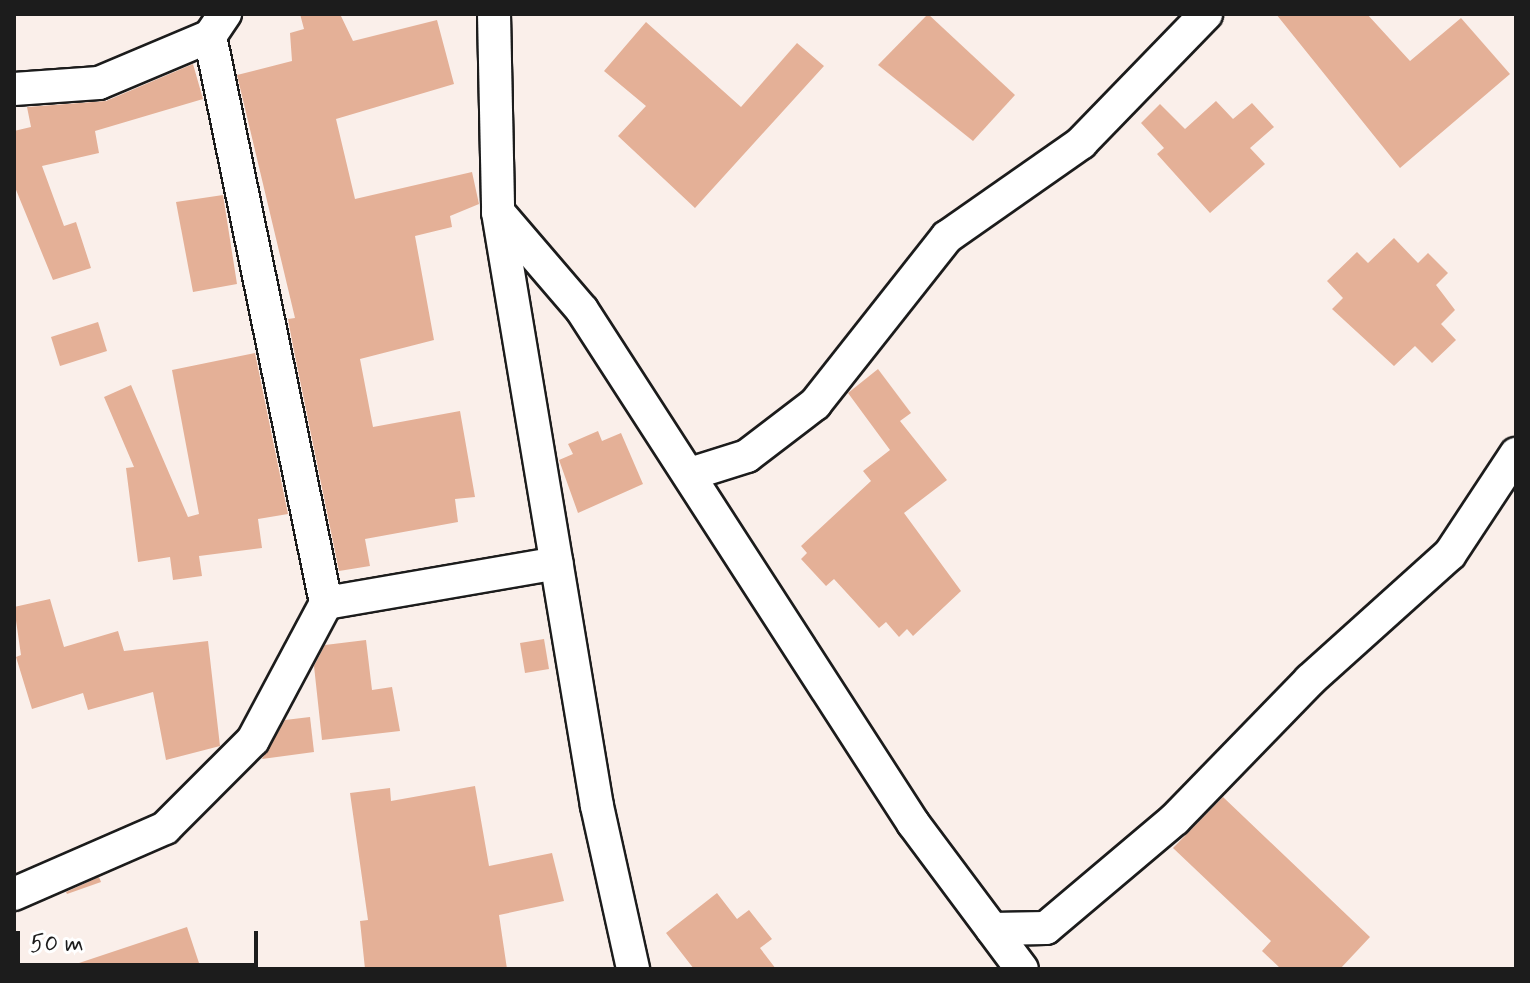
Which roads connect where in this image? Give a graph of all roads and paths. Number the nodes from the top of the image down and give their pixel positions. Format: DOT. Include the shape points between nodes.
graph roads {
  1 [pos="494,14"];
  2 [pos="1206,14"];
  3 [pos="218,25"];
  4 [pos="14,89"];
  5 [pos="498,212"];
  6 [pos="1516,454"];
  7 [pos="690,474"];
  8 [pos="557,563"];
  9 [pos="326,603"];
  10 [pos="14,894"];
  11 [pos="992,929"];
  12 [pos="633,969"];
  13 [pos="1022,969"];
  1 -- 5 [label="street"];
  2 -- 7 [label="street" via="1081,143 947,237 815,404 747,456"];
  3 -- 4 [label="street" via="99,83"];
  3 -- 9 [label="street"];
  5 -- 7 [label="street" via="582,310"];
  5 -- 8 [label="street"];
  6 -- 11 [label="street" via="1450,554 1310,680 1175,819 1046,928"];
  7 -- 11 [label="street" via="913,823"];
  8 -- 9 [label="street"];
  8 -- 12 [label="street"];
  9 -- 10 [label="street" via="253,740 165,828"];
  11 -- 13 [label="street"];
}
